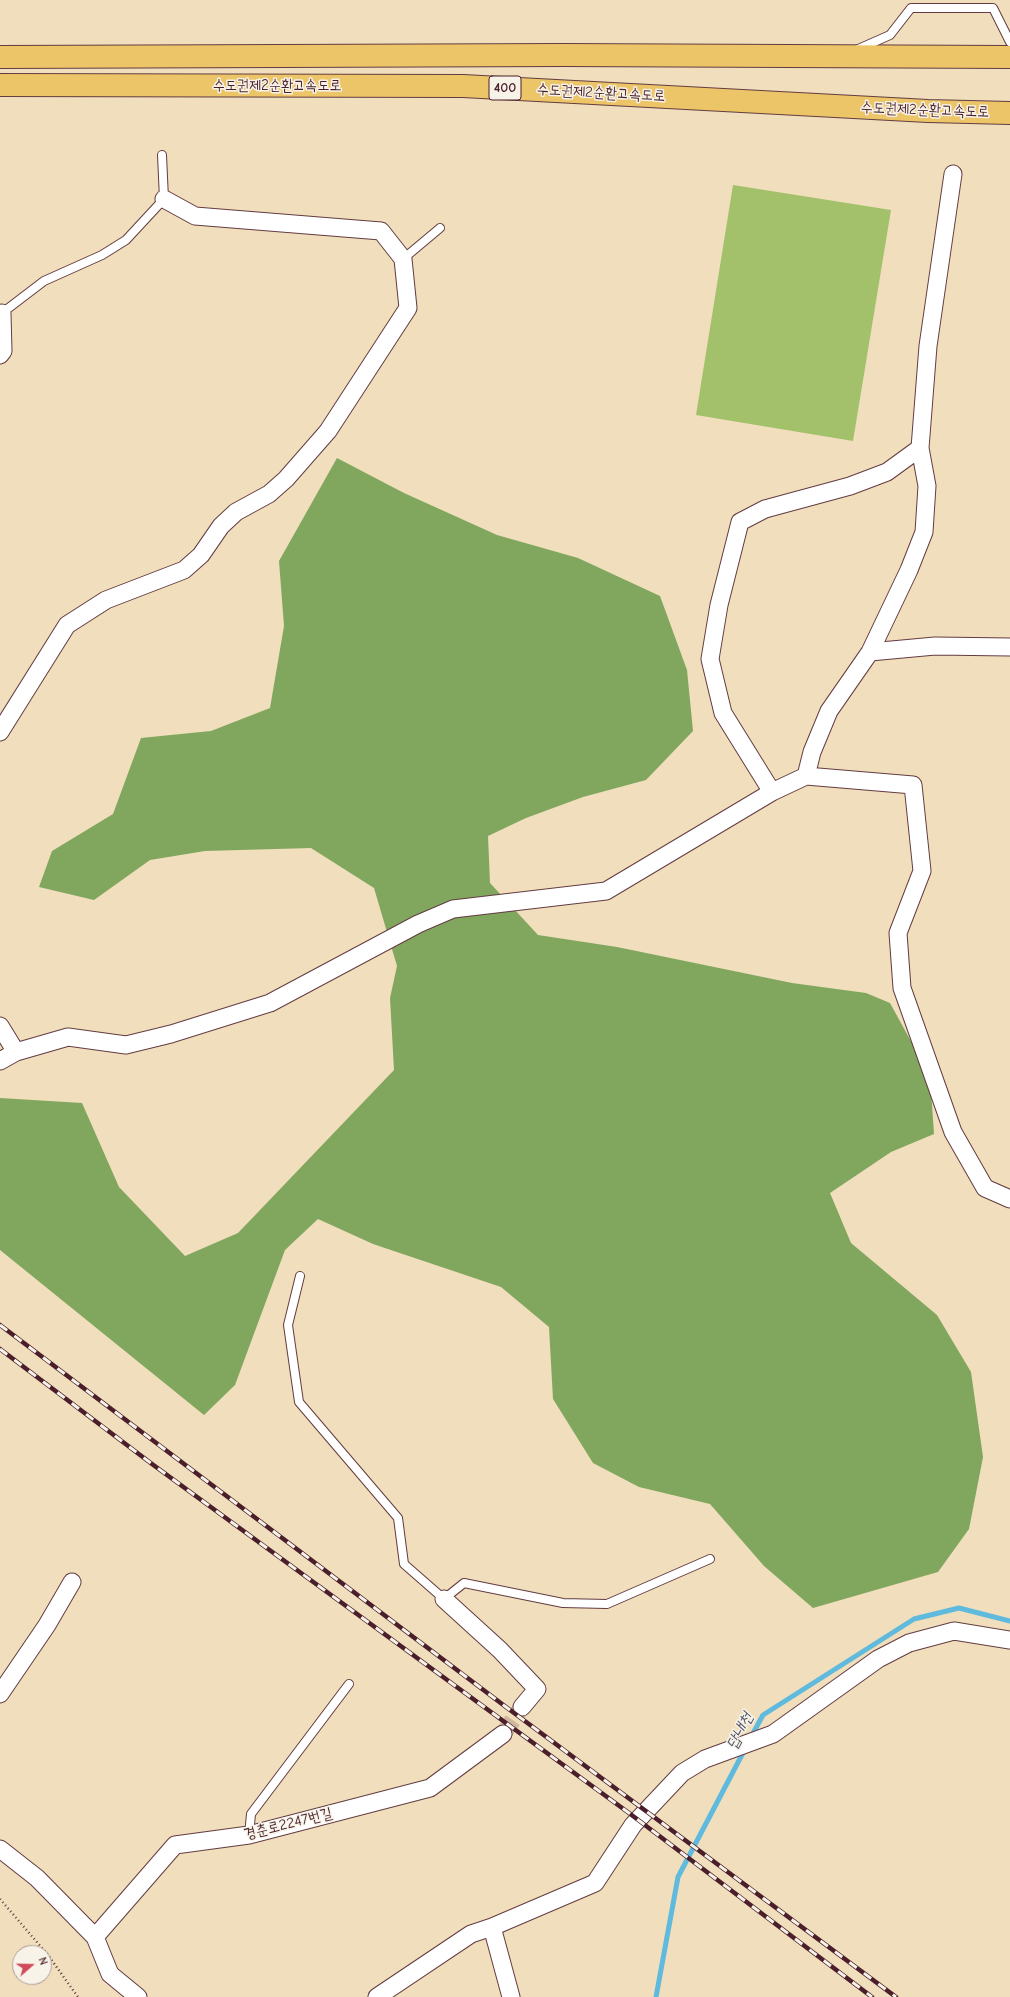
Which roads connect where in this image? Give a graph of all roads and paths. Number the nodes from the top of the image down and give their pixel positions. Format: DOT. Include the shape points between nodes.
graph roads {
  1 [pos="1010,42"];
  2 [pos="842,56"];
  3 [pos="0,57"];
  4 [pos="1010,58"];
  5 [pos="0,85"];
  6 [pos="1010,114"];
  7 [pos="162,156"];
  8 [pos="953,174"];
  9 [pos="164,199"];
  10 [pos="440,228"];
  11 [pos="403,258"];
  12 [pos="2,312"];
  13 [pos="0,355"];
  14 [pos="920,448"];
  15 [pos="1010,647"];
  16 [pos="870,652"];
  17 [pos="0,732"];
  18 [pos="806,776"];
  19 [pos="772,792"];
  20 [pos="0,1026"];
  21 [pos="16,1052"];
  22 [pos="0,1061"];
  23 [pos="1010,1200"];
  24 [pos="300,1276"];
  25 [pos="710,1559"];
  26 [pos="72,1582"];
  27 [pos="444,1599"];
  28 [pos="1010,1640"];
  29 [pos="349,1684"];
  30 [pos="0,1694"];
  31 [pos="522,1707"];
  32 [pos="503,1734"];
  33 [pos="249,1835"];
  34 [pos="0,1849"];
  35 [pos="0,1899"];
  36 [pos="492,1928"];
  37 [pos="95,1937"];
  38 [pos="78,1997"];
  39 [pos="138,1997"];
  40 [pos="377,1997"];
  41 [pos="511,1997"];
  1 -- 2 [label="lane" via="993,8 911,8 890,35"];
  2 -- 3 [label="highway, 수도권제2순환고속도로 / 400"];
  2 -- 4 [label="highway, 수도권제2순환고속도로 / 400"];
  5 -- 6 [label="highway, 수도권제2순환고속도로 / 400" via="463,86"];
  7 -- 9 [label="lane"];
  8 -- 14 [label="street" via="928,346"];
  9 -- 11 [label="street" via="195,216 381,231"];
  9 -- 12 [label="lane" via="126,240 102,255 44,281"];
  10 -- 11 [label="lane"];
  11 -- 17 [label="street" via="408,308 328,431 286,479 269,494 236,512 221,526 202,555 184,570 106,600 67,625"];
  12 -- 13 [label="street" via="3,351"];
  14 -- 16 [label="street" via="927,486 924,532"];
  14 -- 19 [label="street" via="887,472 850,486 765,509 740,522 719,605 710,659 723,713"];
  15 -- 16 [label="street" via="935,646"];
  16 -- 18 [label="street" via="829,711 812,752"];
  18 -- 19 [label="street"];
  18 -- 23 [label="street" via="913,785 922,871 898,933 902,988 953,1132 985,1188"];
  19 -- 21 [label="street" via="606,891 453,910 418,924 270,1003 171,1034 126,1045 68,1037"];
  20 -- 21 [label="street"];
  21 -- 22 [label="street"];
  24 -- 27 [label="lane" via="288,1325 299,1402 398,1518 404,1564"];
  25 -- 27 [label="lane" via="607,1604 563,1603 464,1583"];
  26 -- 30 [label="street" via="47,1625"];
  27 -- 31 [label="street" via="500,1650 536,1689"];
  28 -- 36 [label="street" via="954,1631 909,1643 878,1659 773,1734 705,1759 682,1773 633,1825 595,1883"];
  29 -- 33 [label="lane" via="251,1814"];
  32 -- 33 [label="street, 경춘로2247번길" via="430,1788"];
  33 -- 37 [label="street, 경춘로2247번길" via="175,1845"];
  34 -- 37 [label="street" via="37,1878"];
  35 -- 38 [label="path" via="48,1955"];
  36 -- 40 [label="street" via="471,1934"];
  36 -- 41 [label="street"];
  37 -- 39 [label="street" via="110,1974"];
}
